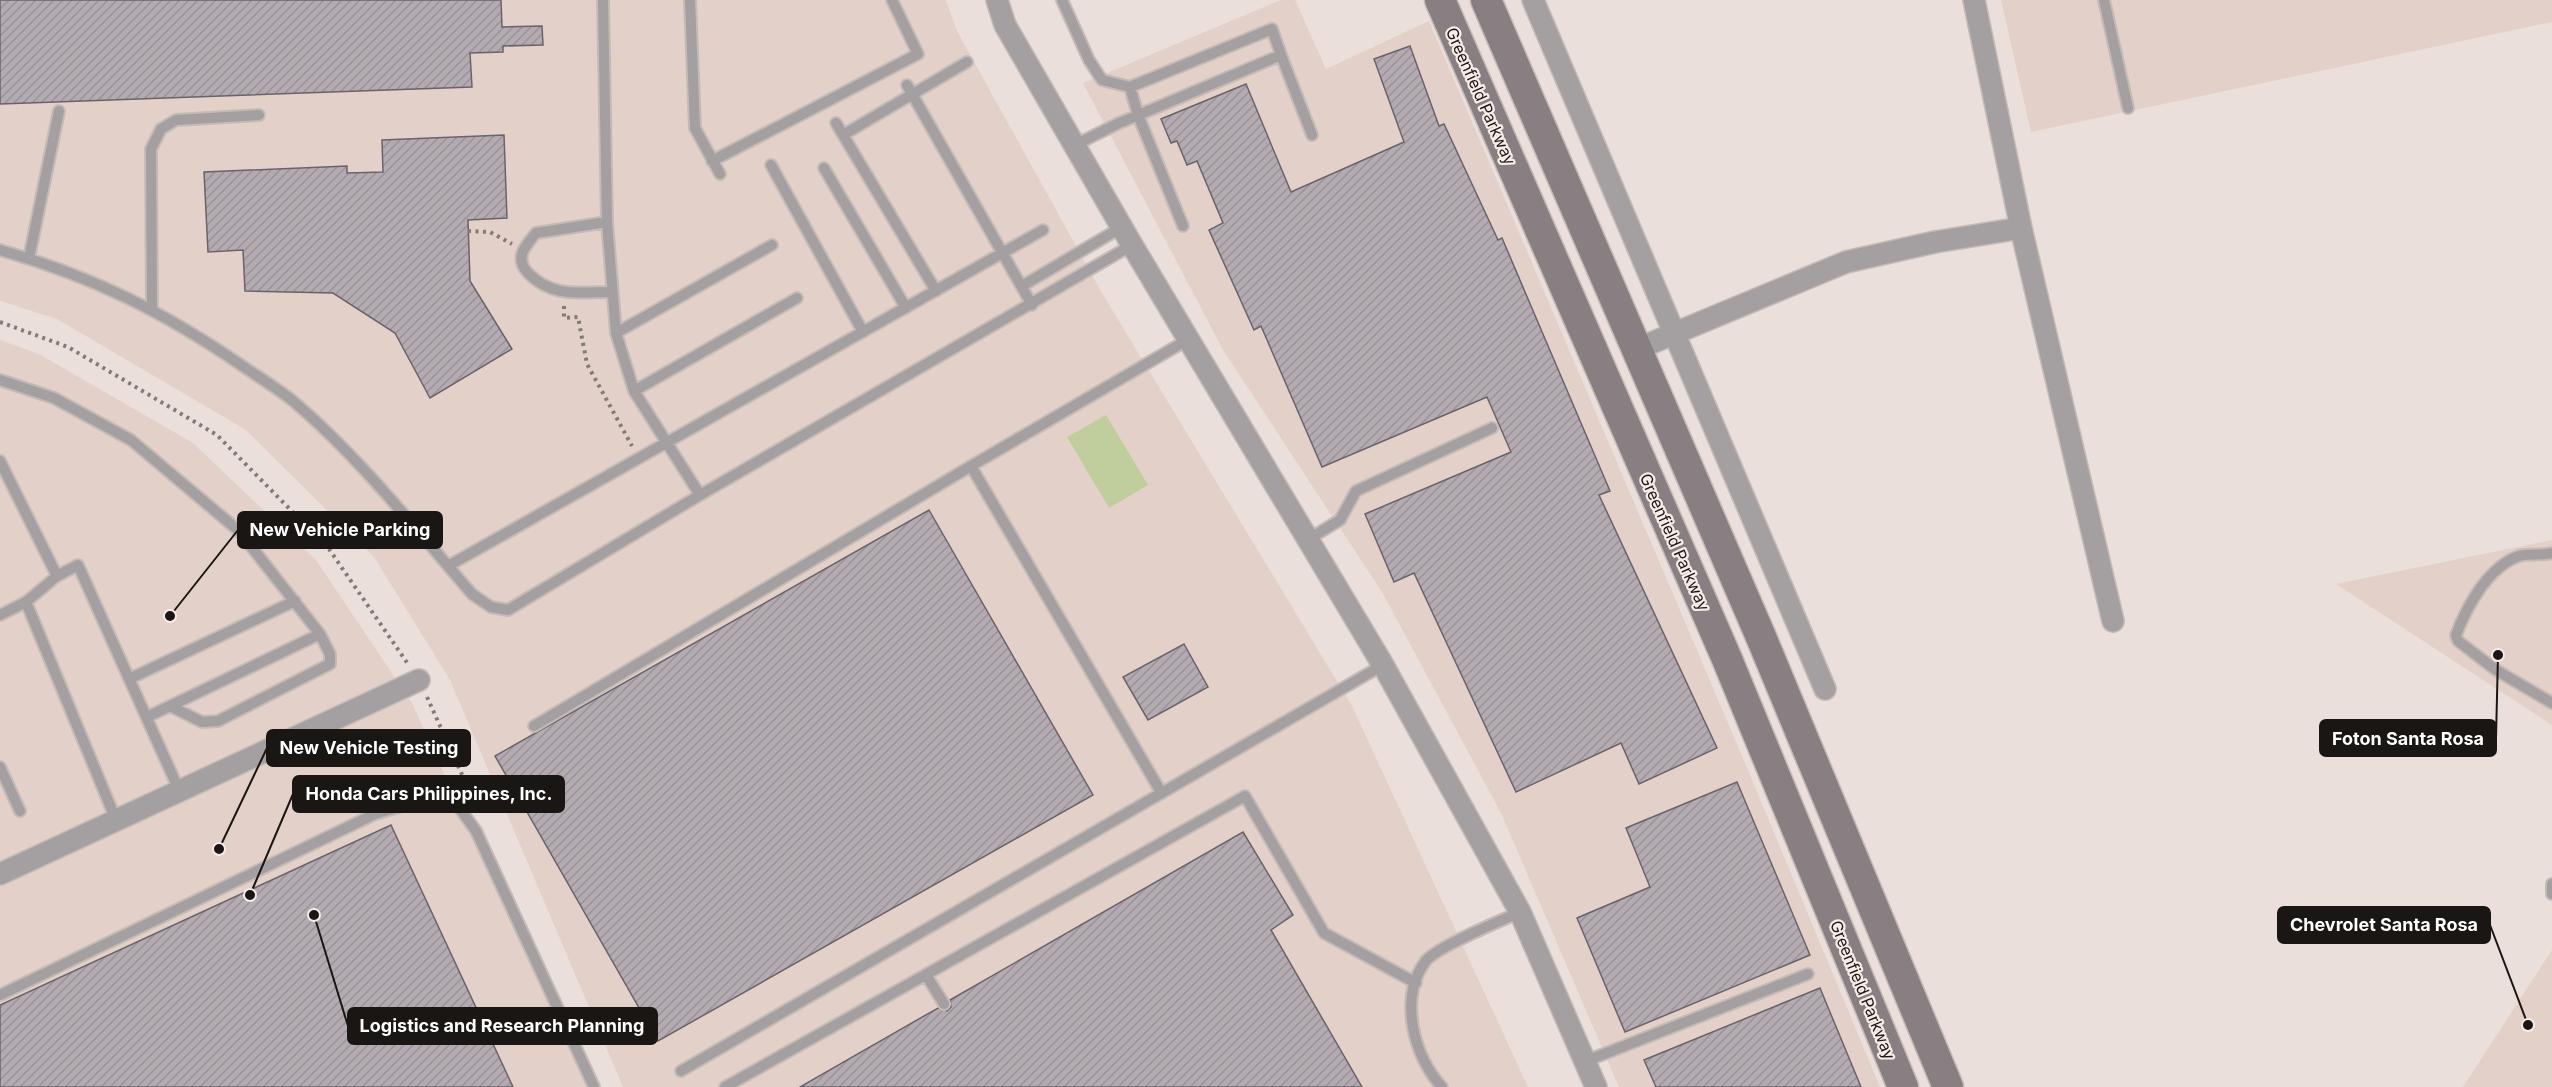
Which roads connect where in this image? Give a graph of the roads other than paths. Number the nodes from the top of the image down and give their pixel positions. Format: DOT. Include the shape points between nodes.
graph roads {
  1 [pos="603,0"];
  2 [pos="690,0"];
  3 [pos="892,0"];
  4 [pos="997,0"];
  5 [pos="1062,0"];
  6 [pos="1440,0"];
  7 [pos="1486,0"];
  8 [pos="1533,0"];
  9 [pos="1974,0"];
  10 [pos="2104,0"];
  11 [pos="1281,54"];
  12 [pos="967,62"];
  13 [pos="1130,87"];
  14 [pos="910,90"];
  15 [pos="2128,108"];
  16 [pos="59,111"];
  17 [pos="259,115"];
  18 [pos="1138,115"];
  19 [pos="836,123"];
  20 [pos="843,135"];
  21 [pos="1312,135"];
  22 [pos="1075,145"];
  23 [pos="712,161"];
  24 [pos="771,165"];
  25 [pos="824,168"];
  26 [pos="720,174"];
  27 [pos="607,222"];
  28 [pos="1183,226"];
  29 [pos="2021,228"];
  30 [pos="1043,230"];
  31 [pos="1127,236"];
  32 [pos="772,245"];
  33 [pos="0,250"];
  34 [pos="1003,253"];
  35 [pos="29,258"];
  36 [pos="1022,286"];
  37 [pos="936,291"];
  38 [pos="612,292"];
  39 [pos="797,298"];
  40 [pos="1032,305"];
  41 [pos="906,308"];
  42 [pos="152,310"];
  43 [pos="863,332"];
  44 [pos="616,333"];
  45 [pos="1675,333"];
  46 [pos="1188,339"];
  47 [pos="1637,349"];
  48 [pos="0,380"];
  49 [pos="634,391"];
  50 [pos="1492,428"];
  51 [pos="667,444"];
  52 [pos="0,461"];
  53 [pos="971,466"];
  54 [pos="700,495"];
  55 [pos="1307,540"];
  56 [pos="2552,553"];
  57 [pos="448,566"];
  58 [pos="57,576"];
  59 [pos="295,601"];
  60 [pos="26,602"];
  61 [pos="0,615"];
  62 [pos="2112,621"];
  63 [pos="320,634"];
  64 [pos="1383,665"];
  65 [pos="129,679"];
  66 [pos="419,680"];
  67 [pos="1825,689"];
  68 [pos="2552,703"];
  69 [pos="170,706"];
  70 [pos="147,717"];
  71 [pos="534,726"];
  72 [pos="0,767"];
  73 [pos="180,790"];
  74 [pos="1161,792"];
  75 [pos="20,811"];
  76 [pos="116,820"];
  77 [pos="0,874"];
  78 [pos="2552,884"];
  79 [pos="2552,894"];
  80 [pos="1520,912"];
  81 [pos="1808,974"];
  82 [pos="926,975"];
  83 [pos="1416,983"];
  84 [pos="0,995"];
  85 [pos="944,1004"];
  86 [pos="1586,1061"];
  87 [pos="681,1071"];
  88 [pos="1590,1085"];
  89 [pos="594,1087"];
  90 [pos="725,1087"];
  91 [pos="1442,1087"];
  92 [pos="1903,1087"];
  93 [pos="1948,1087"];
  1 -- 27 [label="lane"];
  2 -- 23 [label="lane" via="695,128"];
  3 -- 23 [label="lane" via="918,54"];
  4 -- 22 [label="street" via="1005,25"];
  5 -- 13 [label="lane" via="1102,80"];
  6 -- 92 [label="main road, Greenfield Parkway" via="1727,659"];
  7 -- 47 [label="main road"];
  8 -- 45 [label="street"];
  9 -- 29 [label="street"];
  10 -- 15 [label="lane"];
  11 -- 13 [label="lane" via="1272,29"];
  11 -- 18 [label="lane"];
  11 -- 21 [label="lane"];
  12 -- 14 [label="lane"];
  13 -- 18 [label="lane"];
  14 -- 20 [label="lane"];
  14 -- 34 [label="lane"];
  16 -- 35 [label="lane"];
  17 -- 42 [label="lane" via="176,120 161,129 151,148"];
  18 -- 22 [label="lane"];
  18 -- 28 [label="lane"];
  19 -- 20 [label="lane"];
  20 -- 37 [label="lane"];
  22 -- 31 [label="street"];
  23 -- 26 [label="lane"];
  24 -- 43 [label="lane"];
  25 -- 41 [label="lane"];
  27 -- 38 [label="lane"];
  27 -- 38 [label="lane" via="536,233 522,249 520,258 525,270 546,288"];
  29 -- 45 [label="street" via="1845,262"];
  29 -- 62 [label="street"];
  30 -- 34 [label="lane"];
  31 -- 36 [label="lane"];
  31 -- 40 [label="lane"];
  31 -- 46 [label="street"];
  32 -- 44 [label="lane"];
  33 -- 35 [label="lane"];
  34 -- 36 [label="lane"];
  34 -- 37 [label="lane"];
  35 -- 42 [label="lane" via="60,267"];
  36 -- 40 [label="lane"];
  37 -- 41 [label="lane"];
  38 -- 44 [label="lane"];
  39 -- 49 [label="lane"];
  40 -- 54 [label="lane"];
  41 -- 43 [label="lane"];
  42 -- 57 [label="lane" via="206,341 292,401 377,483"];
  43 -- 51 [label="lane"];
  44 -- 49 [label="lane"];
  45 -- 47 [label="street"];
  45 -- 67 [label="street"];
  46 -- 53 [label="lane"];
  46 -- 55 [label="street"];
  47 -- 93 [label="main road"];
  48 -- 59 [label="lane" via="54,398 131,440 239,531"];
  49 -- 51 [label="lane"];
  50 -- 55 [label="lane" via="1356,491 1340,520"];
  51 -- 54 [label="lane"];
  51 -- 57 [label="lane"];
  52 -- 58 [label="lane"];
  53 -- 71 [label="lane"];
  53 -- 74 [label="lane"];
  54 -- 57 [label="lane" via="508,610 491,607 472,594"];
  55 -- 64 [label="street"];
  56 -- 68 [label="lane" via="2520,556 2499,567 2476,595 2456,635 2458,641 2496,670"];
  58 -- 60 [label="lane"];
  58 -- 65 [label="lane" via="78,565"];
  59 -- 63 [label="lane"];
  59 -- 65 [label="lane"];
  60 -- 61 [label="lane"];
  60 -- 76 [label="lane"];
  63 -- 69 [label="lane"];
  63 -- 69 [label="lane" via="330,654 330,664 218,721 202,722"];
  64 -- 74 [label="lane"];
  64 -- 80 [label="street"];
  65 -- 70 [label="lane"];
  66 -- 73 [label="street"];
  69 -- 70 [label="lane"];
  70 -- 73 [label="lane"];
  72 -- 75 [label="lane"];
  73 -- 76 [label="street"];
  74 -- 87 [label="lane"];
  76 -- 77 [label="street"];
  78 -- 79 [label="lane"];
  80 -- 83 [label="lane" via="1460,939 1426,960"];
  80 -- 86 [label="street"];
  81 -- 86 [label="lane"];
  82 -- 83 [label="lane" via="1245,796 1324,933"];
  82 -- 85 [label="lane"];
  82 -- 90 [label="lane"];
  83 -- 91 [label="lane" via="1411,1005 1413,1030 1421,1056"];
  84 -- 89 [label="lane" via="375,814 448,792 476,831"];
  86 -- 88 [label="street"];
}
